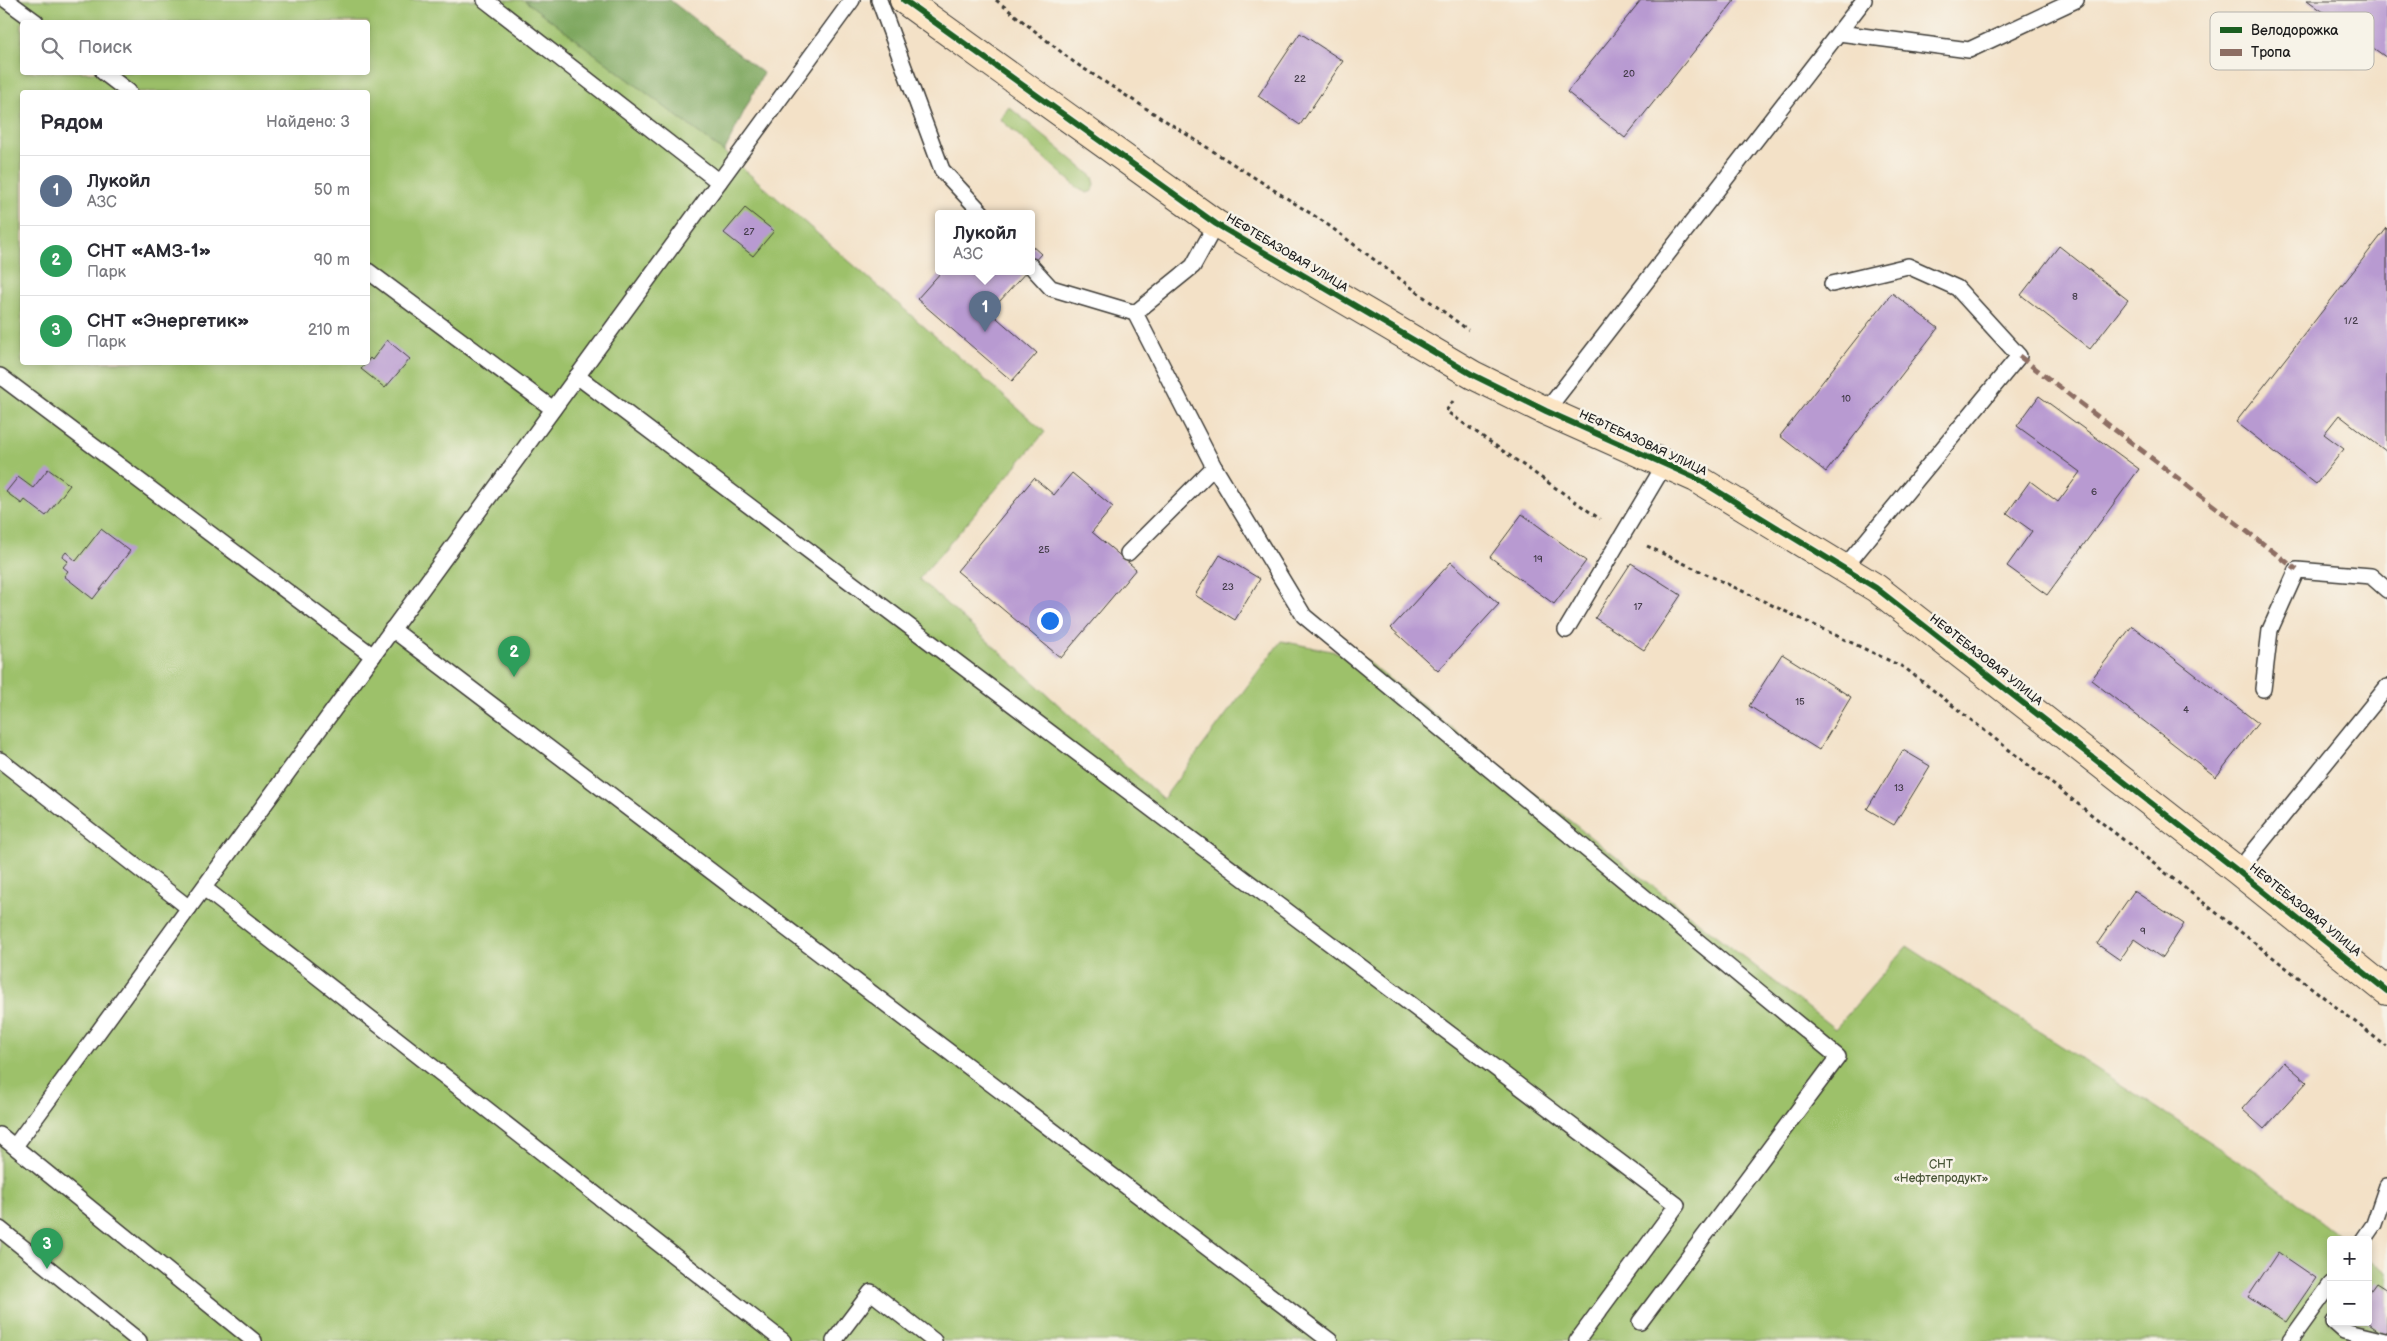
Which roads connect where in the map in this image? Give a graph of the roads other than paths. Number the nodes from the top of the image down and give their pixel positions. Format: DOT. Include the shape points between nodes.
graph roads {
  1 [pos="6,0"];
  2 [pos="485,0"];
  3 [pos="852,0"];
  4 [pos="879,0"];
  5 [pos="904,0"];
  6 [pos="1864,0"];
  7 [pos="2076,0"];
  8 [pos="33,20"];
  9 [pos="1839,32"];
  10 [pos="106,75"];
  11 [pos="126,90"];
  12 [pos="719,182"];
  13 [pos="979,210"];
  14 [pos="1216,224"];
  15 [pos="1035,270"];
  16 [pos="370,272"];
  17 [pos="1832,284"];
  18 [pos="1135,313"];
  19 [pos="0,376"];
  20 [pos="577,376"];
  21 [pos="553,409"];
  22 [pos="1546,411"];
  23 [pos="1665,464"];
  24 [pos="1214,467"];
  25 [pos="1128,553"];
  26 [pos="1843,569"];
  27 [pos="2387,590"];
  28 [pos="392,629"];
  29 [pos="1566,630"];
  30 [pos="373,656"];
  31 [pos="2387,687"];
  32 [pos="2263,689"];
  33 [pos="0,760"];
  34 [pos="2238,871"];
  35 [pos="204,888"];
  36 [pos="189,908"];
  37 [pos="2387,991"];
  38 [pos="0,1135"];
  39 [pos="15,1146"];
  40 [pos="2387,1186"];
  41 [pos="0,1229"];
  42 [pos="2366,1236"];
  43 [pos="2327,1290"];
  44 [pos="2315,1306"];
  45 [pos="2327,1316"];
  46 [pos="1640,1322"];
  47 [pos="2338,1326"];
  48 [pos="139,1341"];
  49 [pos="254,1341"];
  50 [pos="783,1341"];
  51 [pos="834,1341"];
  52 [pos="934,1341"];
  53 [pos="1330,1341"];
  54 [pos="1577,1341"];
  55 [pos="2290,1341"];
  56 [pos="2385,1341"];
  1 -- 8 [label="lane"];
  2 -- 12 [label="lane"];
  3 -- 12 [label="lane"];
  4 -- 13 [label="lane" via="942,170"];
  5 -- 14 [label="street, НЕФТЕБАЗОВАЯ УЛИЦА"];
  6 -- 9 [label="lane"];
  7 -- 9 [label="lane" via="1970,50"];
  9 -- 22 [label="lane"];
  10 -- 11 [label="lane"];
  12 -- 20 [label="lane"];
  14 -- 18 [label="lane" via="1193,266"];
  14 -- 22 [label="street, НЕФТЕБАЗОВАЯ УЛИЦА" via="1473,375"];
  15 -- 18 [label="lane" via="1051,288"];
  16 -- 21 [label="lane"];
  17 -- 26 [label="lane" via="1908,266 1957,288 2019,356"];
  18 -- 24 [label="lane"];
  19 -- 30 [label="lane"];
  20 -- 21 [label="lane"];
  20 -- 54 [label="lane" via="1677,1205"];
  21 -- 28 [label="lane"];
  22 -- 23 [label="street, НЕФТЕБАЗОВАЯ УЛИЦА"];
  23 -- 26 [label="street, НЕФТЕБАЗОВАЯ УЛИЦА" via="1696,478"];
  23 -- 29 [label="lane"];
  24 -- 25 [label="lane"];
  24 -- 46 [label="lane" via="1304,616 1838,1057"];
  26 -- 34 [label="street, НЕФТЕБАЗОВАЯ УЛИЦА" via="1876,588"];
  27 -- 32 [label="lane" via="2370,576 2297,570 2270,630"];
  28 -- 30 [label="lane"];
  28 -- 53 [label="lane"];
  30 -- 35 [label="lane"];
  31 -- 34 [label="lane"];
  33 -- 36 [label="lane"];
  34 -- 37 [label="street, НЕФТЕБАЗОВАЯ УЛИЦА"];
  35 -- 36 [label="lane"];
  35 -- 50 [label="lane"];
  36 -- 39 [label="lane"];
  38 -- 39 [label="lane"];
  39 -- 49 [label="lane"];
  40 -- 42 [label="lane" via="2374,1224"];
  41 -- 48 [label="lane"];
  43 -- 44 [label="lane"];
  44 -- 45 [label="lane"];
  44 -- 55 [label="lane"];
  47 -- 56 [label="lane" via="2344,1331"];
  51 -- 52 [label="lane" via="871,1292"];
}
